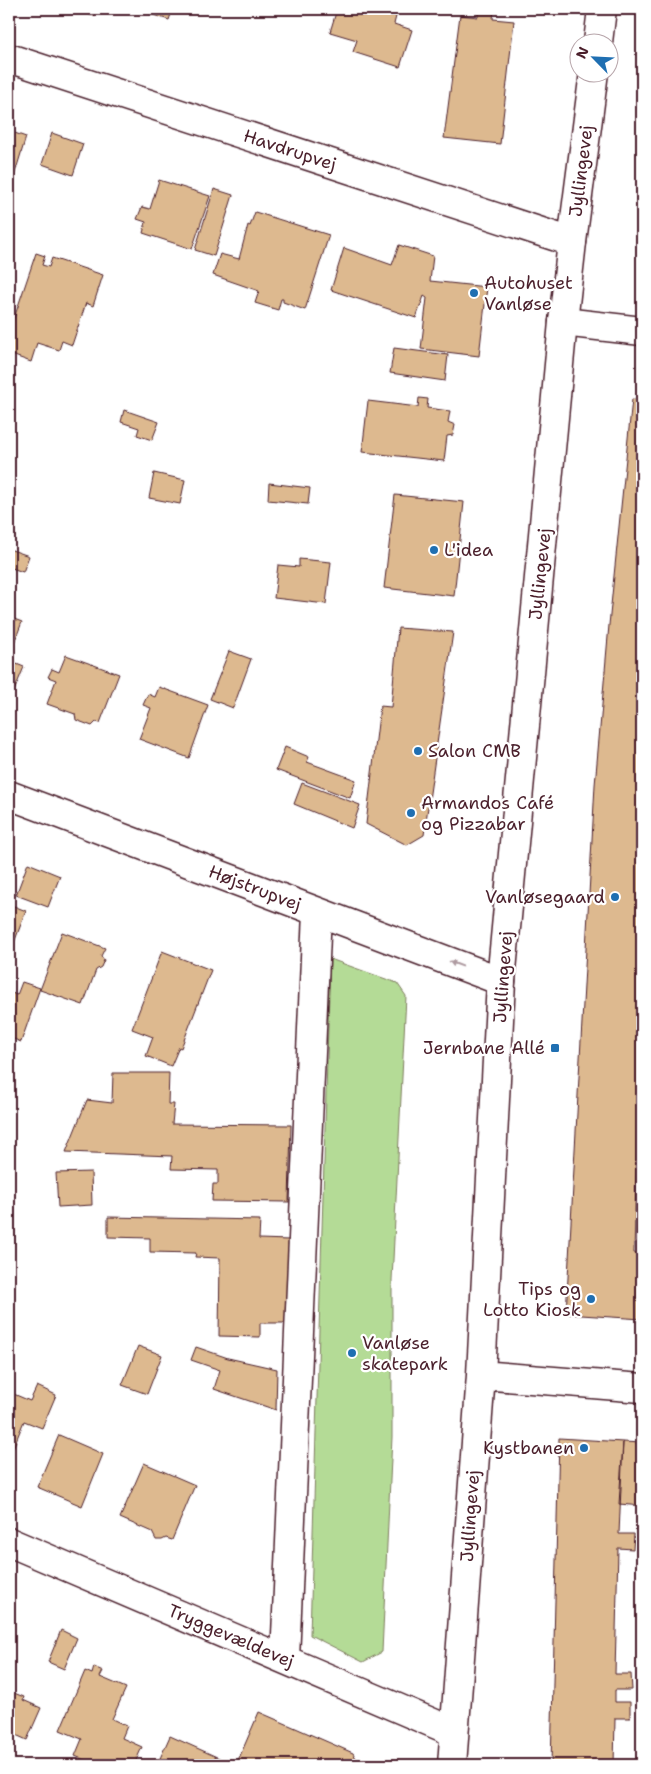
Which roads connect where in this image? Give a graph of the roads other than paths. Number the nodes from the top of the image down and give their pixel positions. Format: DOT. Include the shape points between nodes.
graph roads {
  1 [pos="602,9"];
  2 [pos="599,32"];
  3 [pos="9,58"];
  4 [pos="593,82"];
  5 [pos="572,242"];
  6 [pos="564,322"];
  7 [pos="642,331"];
  8 [pos="9,795"];
  9 [pos="318,912"];
  10 [pos="501,981"];
  11 [pos="481,1375"];
  12 [pos="642,1388"];
  13 [pos="9,1542"];
  14 [pos="285,1659"];
  15 [pos="454,1732"];
  16 [pos="452,1765"];
  1 -- 2 [label="street"];
  3 -- 5 [label="street, Havdrupvej"];
  4 -- 5 [label="street, Jyllingevej"];
  5 -- 6 [label="street, Jyllingevej"];
  6 -- 7 [label="street"];
  6 -- 10 [label="street, Jyllingevej"];
  8 -- 9 [label="street, Højstrupvej"];
  10 -- 9 [label="street, Højstrupvej, one-way"];
  9 -- 14 [label="street"];
  10 -- 11 [label="street, Jyllingevej"];
  11 -- 12 [label="street"];
  11 -- 15 [label="street, Jyllingevej"];
  13 -- 14 [label="street, Tryggevældevej"];
  14 -- 15 [label="street, Tryggevældevej"];
  15 -- 16 [label="street, Jyllingevej"];
}
